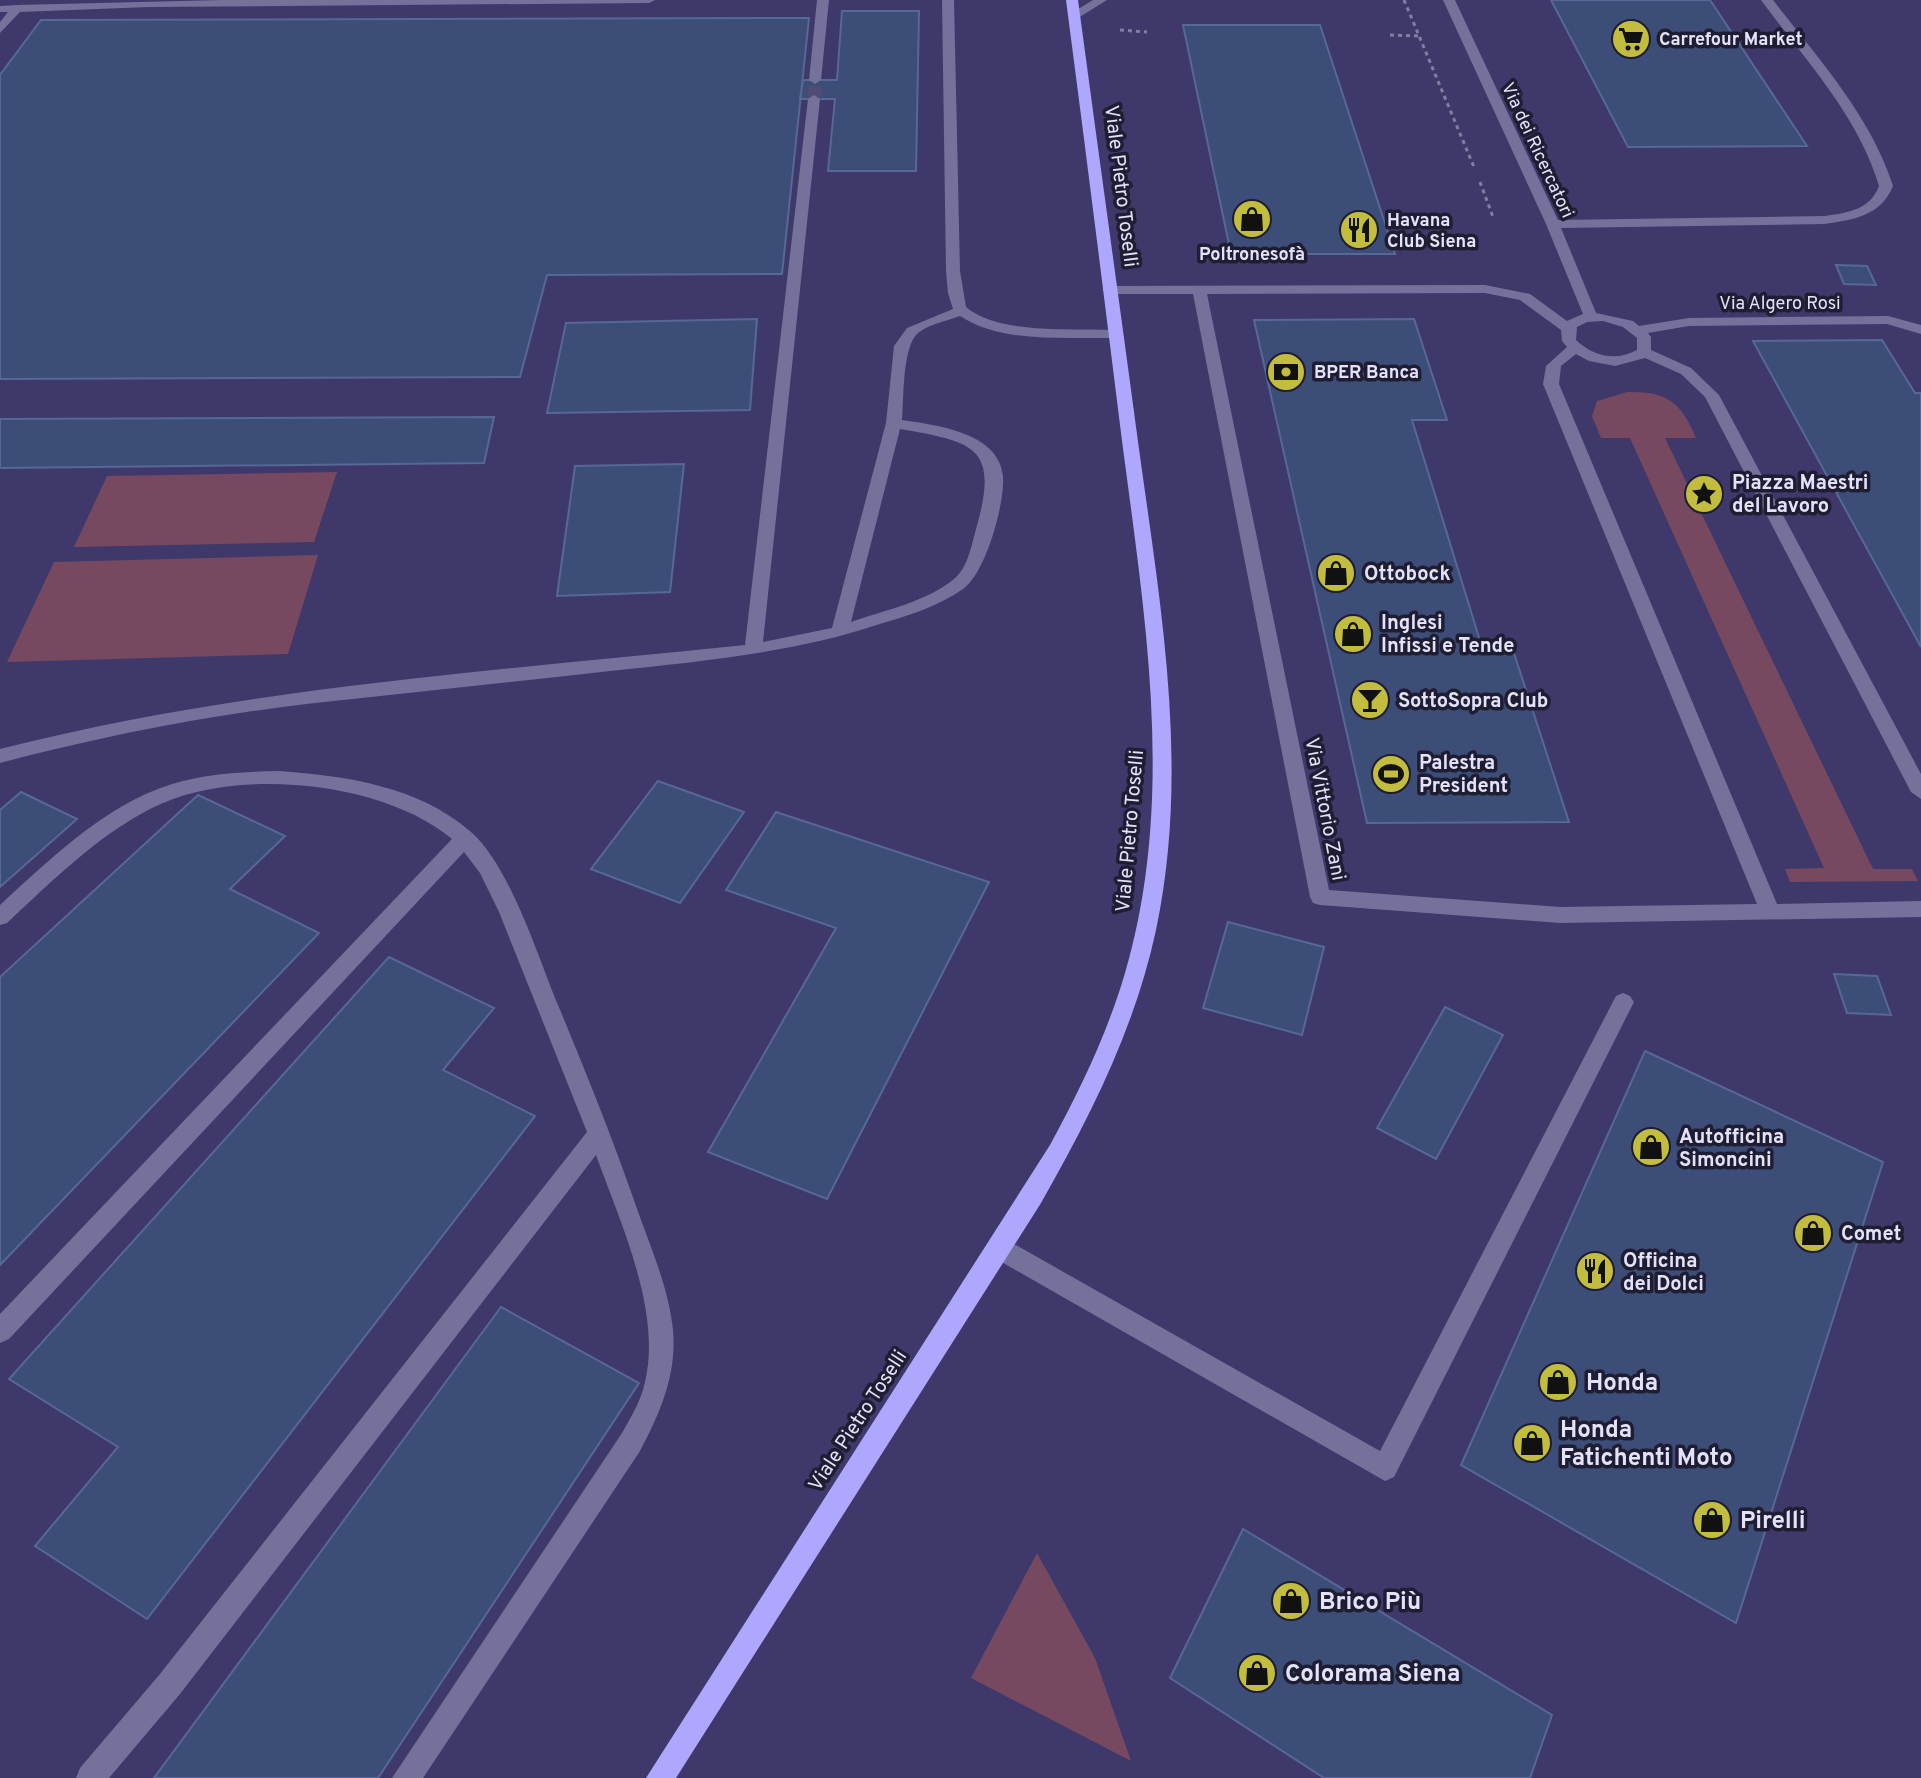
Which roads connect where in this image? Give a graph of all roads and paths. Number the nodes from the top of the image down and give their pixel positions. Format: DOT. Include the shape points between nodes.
graph roads {
  1 [pos="649,0"];
  2 [pos="823,0"];
  3 [pos="948,0"];
  4 [pos="1072,0"];
  5 [pos="1101,0"];
  6 [pos="1404,0"];
  7 [pos="1449,0"];
  8 [pos="1767,0"];
  9 [pos="17,8"];
  10 [pos="0,9"];
  11 [pos="1074,16"];
  12 [pos="0,30"];
  13 [pos="1390,35"];
  14 [pos="1419,36"];
  15 [pos="1433,36"];
  16 [pos="815,80"];
  17 [pos="814,99"];
  18 [pos="1474,167"];
  19 [pos="1480,182"];
  20 [pos="1493,217"];
  21 [pos="1553,224"];
  22 [pos="1199,289"];
  23 [pos="1109,290"];
  24 [pos="961,311"];
  25 [pos="1591,317"];
  26 [pos="1568,328"];
  27 [pos="1638,330"];
  28 [pos="1921,330"];
  29 [pos="1116,334"];
  30 [pos="1575,348"];
  31 [pos="1644,352"];
  32 [pos="894,423"];
  33 [pos="840,632"];
  34 [pos="753,650"];
  35 [pos="0,756"];
  36 [pos="1921,792"];
  37 [pos="465,838"];
  38 [pos="1921,909"];
  39 [pos="1770,912"];
  40 [pos="0,917"];
  41 [pos="1623,1002"];
  42 [pos="600,1133"];
  43 [pos="999,1248"];
  44 [pos="0,1331"];
  45 [pos="90,1778"];
  46 [pos="406,1778"];
  47 [pos="660,1778"];
  1 -- 9 [label="lane"];
  2 -- 16 [label="lane"];
  3 -- 24 [label="lane" via="953,271"];
  4 -- 11 [label="main road, Viale Pietro Toselli"];
  5 -- 11 [label="lane"];
  6 -- 14 [label="path"];
  7 -- 21 [label="lane, Via dei Ricercatori"];
  8 -- 21 [label="lane" via="1844,105 1877,161 1886,186 1880,202 1859,213 1824,220"];
  9 -- 10 [label="lane"];
  9 -- 12 [label="lane"];
  11 -- 23 [label="main road, Viale Pietro Toselli"];
  13 -- 14 [label="path"];
  14 -- 15 [label="path"];
  14 -- 18 [label="path"];
  17 -- 34 [label="lane"];
  19 -- 20 [label="path"];
  21 -- 25 [label="lane, Via dei Ricercatori"];
  22 -- 23 [label="lane"];
  22 -- 26 [label="lane" via="1500,290 1535,303"];
  22 -- 39 [label="lane, Via Vittorio Zani" via="1320,897 1560,915"];
  23 -- 29 [label="main road, Viale Pietro Toselli"];
  24 -- 29 [label="lane" via="996,326"];
  24 -- 32 [label="lane" via="922,325 905,338"];
  25 -- 26 [label="lane"];
  25 -- 27 [label="lane" via="1617,320"];
  26 -- 30 [label="lane"];
  27 -- 28 [label="lane, Via Algero Rosi" via="1689,322 1888,320"];
  27 -- 31 [label="lane"];
  29 -- 43 [label="main road, Viale Pietro Toselli" via="1162,700 1162,801 1154,884 1135,974 1110,1045 1068,1133"];
  30 -- 31 [label="lane" via="1612,361"];
  30 -- 39 [label="lane" via="1553,366 1551,384"];
  31 -- 36 [label="lane" via="1705,385"];
  32 -- 33 [label="lane"];
  32 -- 33 [label="lane" via="938,430 971,444 994,468 994,492 974,566 956,586"];
  33 -- 34 [label="lane"];
  34 -- 35 [label="lane" via="311,697 93,732"];
  37 -- 40 [label="lane" via="426,808 368,788 291,780 214,782 162,794 113,824"];
  37 -- 42 [label="lane" via="509,913"];
  37 -- 44 [label="lane"];
  38 -- 39 [label="lane"];
  41 -- 43 [label="lane" via="1385,1468"];
  42 -- 45 [label="lane" via="170,1684"];
  42 -- 46 [label="lane" via="658,1303 661,1351 650,1412"];
  43 -- 47 [label="main road, Viale Pietro Toselli"];
}
